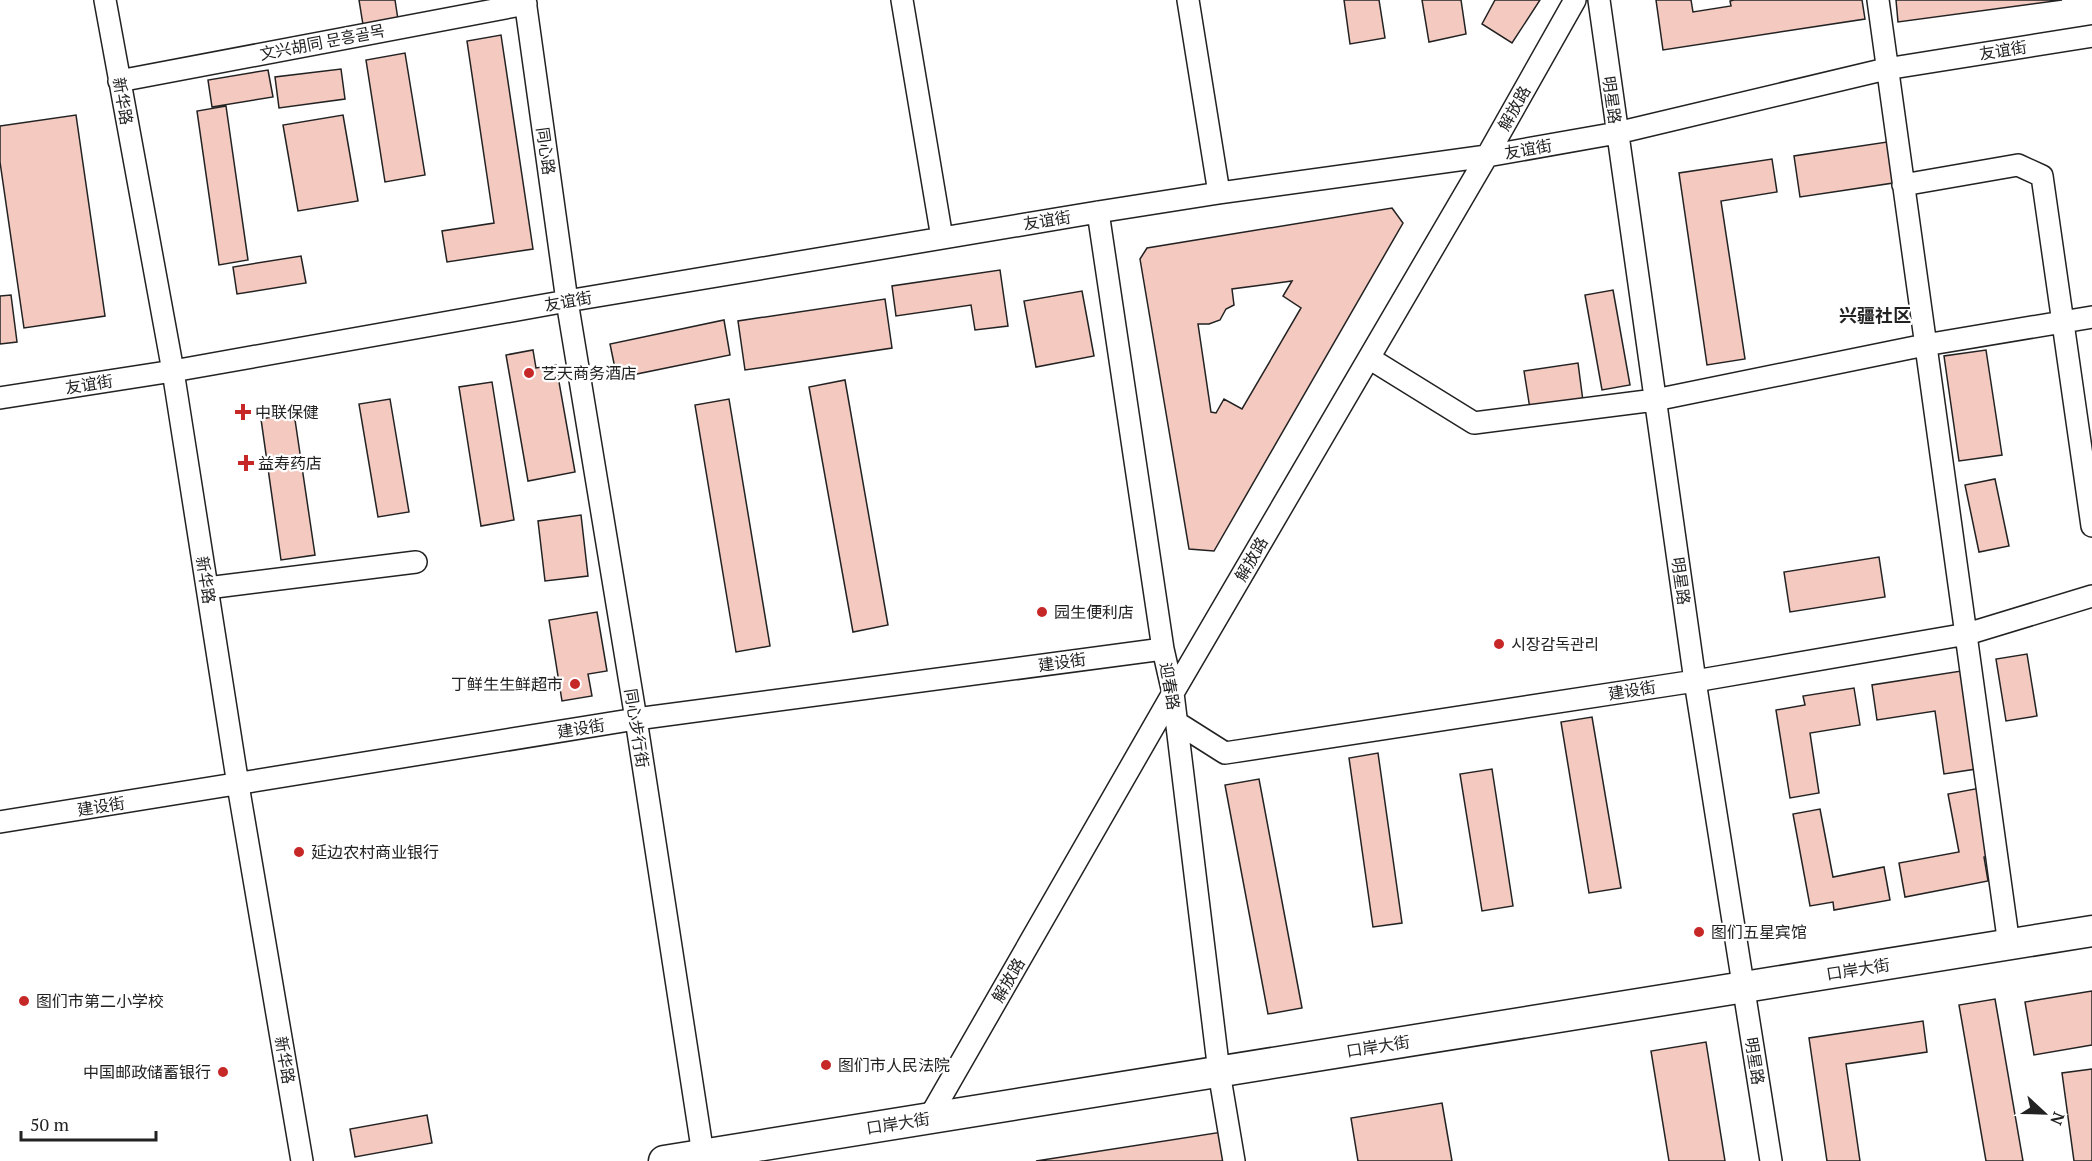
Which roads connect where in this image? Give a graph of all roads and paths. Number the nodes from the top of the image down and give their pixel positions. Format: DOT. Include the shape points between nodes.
graph roads {
  1 [pos="105,0"];
  2 [pos="902,0"];
  3 [pos="1188,0"];
  4 [pos="1575,0"];
  5 [pos="1599,0"];
  6 [pos="1878,0"];
  7 [pos="526,2"];
  8 [pos="2092,36"];
  9 [pos="1886,69"];
  10 [pos="119,81"];
  11 [pos="1617,133"];
  12 [pos="1486,156"];
  13 [pos="1903,185"];
  14 [pos="1219,193"];
  15 [pos="1098,212"];
  16 [pos="942,238"];
  17 [pos="567,301"];
  18 [pos="2092,317"];
  19 [pos="2063,322"];
  20 [pos="1925,345"];
  21 [pos="1369,358"];
  22 [pos="173,371"];
  23 [pos="0,398"];
  24 [pos="1655,400"];
  25 [pos="2092,526"];
  26 [pos="416,562"];
  27 [pos="207,588"];
  28 [pos="2092,596"];
  29 [pos="1967,634"];
  30 [pos="1163,649"];
  31 [pos="1695,681"];
  32 [pos="1173,693"];
  33 [pos="636,719"];
  34 [pos="1176,722"];
  35 [pos="238,785"];
  36 [pos="0,822"];
  37 [pos="2092,932"];
  38 [pos="2009,945"];
  39 [pos="1744,987"];
  40 [pos="1219,1072"];
  41 [pos="929,1118"];
  42 [pos="704,1158"];
  43 [pos="302,1161"];
  44 [pos="664,1161"];
  45 [pos="1234,1161"];
  46 [pos="1771,1161"];
  1 -- 10 [label="street, 新华路"];
  2 -- 16 [label="street"];
  3 -- 14 [label="street"];
  4 -- 12 [label="street, 解放路"];
  5 -- 11 [label="street, 明星路"];
  6 -- 9 [label="street"];
  7 -- 10 [label="street, 文兴胡同 문흥골목"];
  7 -- 17 [label="street, 同心路"];
  8 -- 9 [label="street, 友谊街"];
  9 -- 11 [label="street, 友谊街"];
  9 -- 13 [label="street"];
  10 -- 22 [label="street, 新华路"];
  11 -- 12 [label="street, 友谊街"];
  11 -- 24 [label="street, 明星路"];
  12 -- 14 [label="street, 友谊街"];
  12 -- 21 [label="street, 解放路"];
  13 -- 19 [label="street" via="2018,165 2042,176"];
  13 -- 20 [label="street"];
  14 -- 15 [label="street, 友谊街"];
  15 -- 16 [label="street, 友谊街"];
  15 -- 30 [label="street, 迎春路"];
  16 -- 17 [label="street, 友谊街"];
  17 -- 22 [label="street, 友谊街"];
  17 -- 33 [label="street, 同心步行街"];
  18 -- 19 [label="street"];
  19 -- 20 [label="street"];
  19 -- 25 [label="street"];
  20 -- 24 [label="street"];
  20 -- 29 [label="street"];
  21 -- 24 [label="street" via="1474,423"];
  21 -- 32 [label="street, 解放路"];
  22 -- 23 [label="street, 友谊街"];
  22 -- 27 [label="street, 新华路"];
  24 -- 31 [label="street, 明星路"];
  26 -- 27 [label="street"];
  27 -- 35 [label="street, 新华路"];
  28 -- 29 [label="street, 建设街"];
  29 -- 31 [label="street, 建设街"];
  29 -- 38 [label="street"];
  30 -- 32 [label="street, 迎春路"];
  30 -- 33 [label="street, 建设街"];
  31 -- 34 [label="street, 建设街" via="1225,753"];
  31 -- 39 [label="street, 明星路"];
  32 -- 34 [label="street, 迎春路"];
  32 -- 41 [label="street, 解放路"];
  33 -- 35 [label="street, 建设街"];
  33 -- 42 [label="street, 同心步行街"];
  34 -- 40 [label="street, 迎春路"];
  35 -- 36 [label="street, 建设街"];
  35 -- 43 [label="street, 新华路"];
  37 -- 38 [label="highway, 口岸大街"];
  38 -- 39 [label="highway, 口岸大街"];
  39 -- 40 [label="highway, 口岸大街"];
  39 -- 46 [label="street, 明星路"];
  40 -- 41 [label="highway, 口岸大街"];
  40 -- 45 [label="street, 迎春路"];
  41 -- 42 [label="highway, 口岸大街"];
  42 -- 44 [label="highway, 口岸大街"];
}
